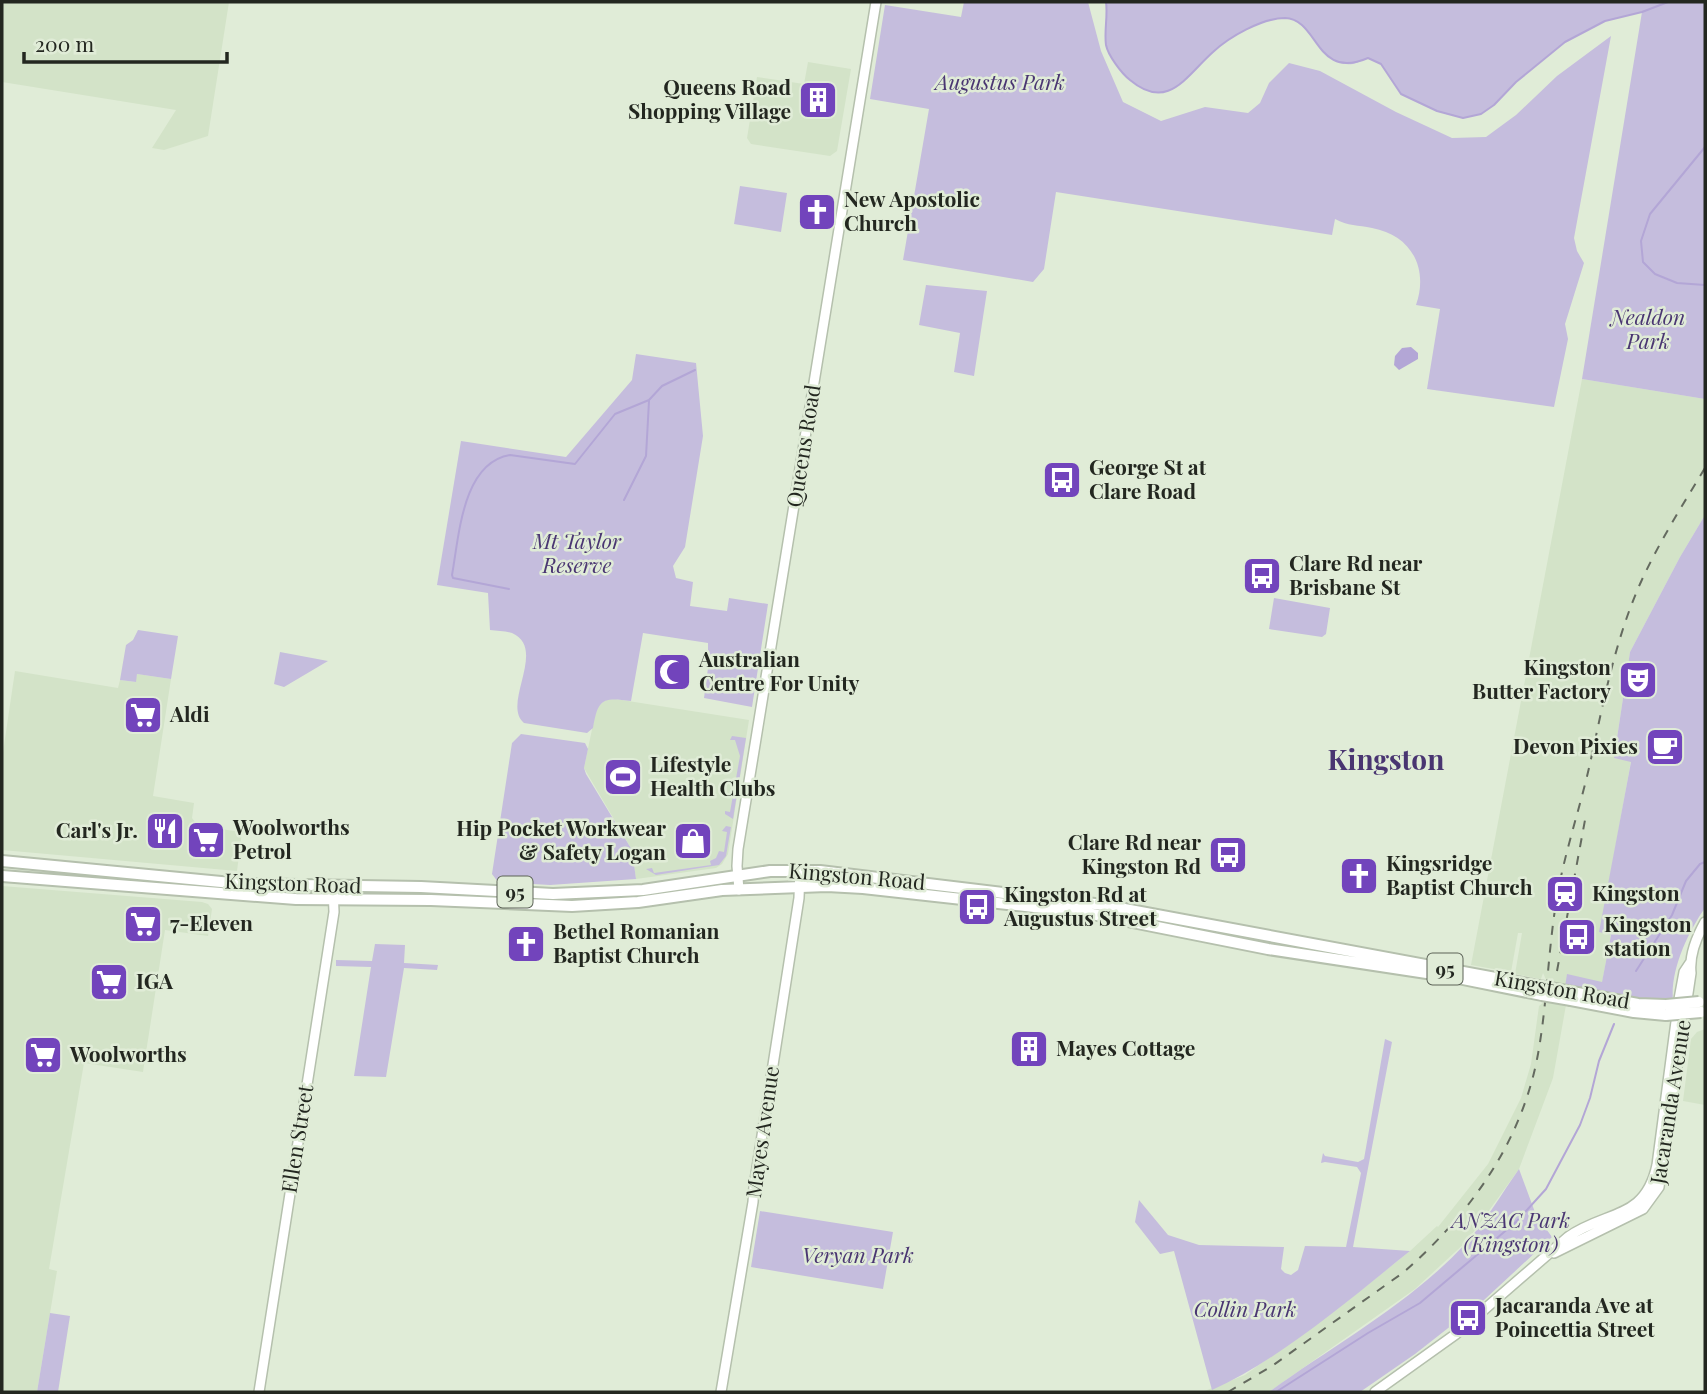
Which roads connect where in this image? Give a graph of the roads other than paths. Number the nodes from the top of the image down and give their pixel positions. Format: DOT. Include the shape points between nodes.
graph roads {
  1 [pos="876,2"];
  2 [pos="2,861"];
  3 [pos="800,870"];
  4 [pos="738,874"];
  5 [pos="2,876"];
  6 [pos="333,887"];
  7 [pos="800,887"];
  8 [pos="739,890"];
  9 [pos="334,900"];
  10 [pos="1153,914"];
  11 [pos="1705,922"];
  12 [pos="1176,930"];
  13 [pos="1543,991"];
  14 [pos="1703,1007"];
  15 [pos="259,1392"];
  16 [pos="721,1392"];
  17 [pos="1375,1392"];
  1 -- 4 [label="street, Queens Road" via="738,849"];
  2 -- 6 [label="main road, Kingston Road / 95" via="177,879"];
  3 -- 4 [label="main road, Kingston Road / 95"];
  3 -- 7 [label="street, Mayes Avenue"];
  3 -- 10 [label="main road, Kingston Road / 95" via="1079,901"];
  4 -- 6 [label="main road, Kingston Road / 95" via="591,893"];
  4 -- 8 [label="street, Queens Road"];
  5 -- 9 [label="main road, Kingston Road / 95"];
  6 -- 9 [label="street, Ellen Street"];
  7 -- 8 [label="main road, Kingston Road / 95"];
  7 -- 12 [label="main road, Kingston Road / 95" via="889,890 1058,909"];
  7 -- 16 [label="street, Mayes Avenue"];
  8 -- 9 [label="main road, Kingston Road / 95" via="588,906"];
  9 -- 15 [label="street, Ellen Street"];
  10 -- 12 [label="main road" via="1174,922"];
  10 -- 13 [label="main road, Kingston Road / 95"];
  11 -- 17 [label="street, Jacaranda Avenue" via="1690,963 1660,1187 1643,1209 1544,1259 1456,1334"];
  12 -- 13 [label="main road, Kingston Road / 95" via="1268,949"];
  13 -- 14 [label="main road, Kingston Road / 95, bridge" via="1634,1012"];
}
